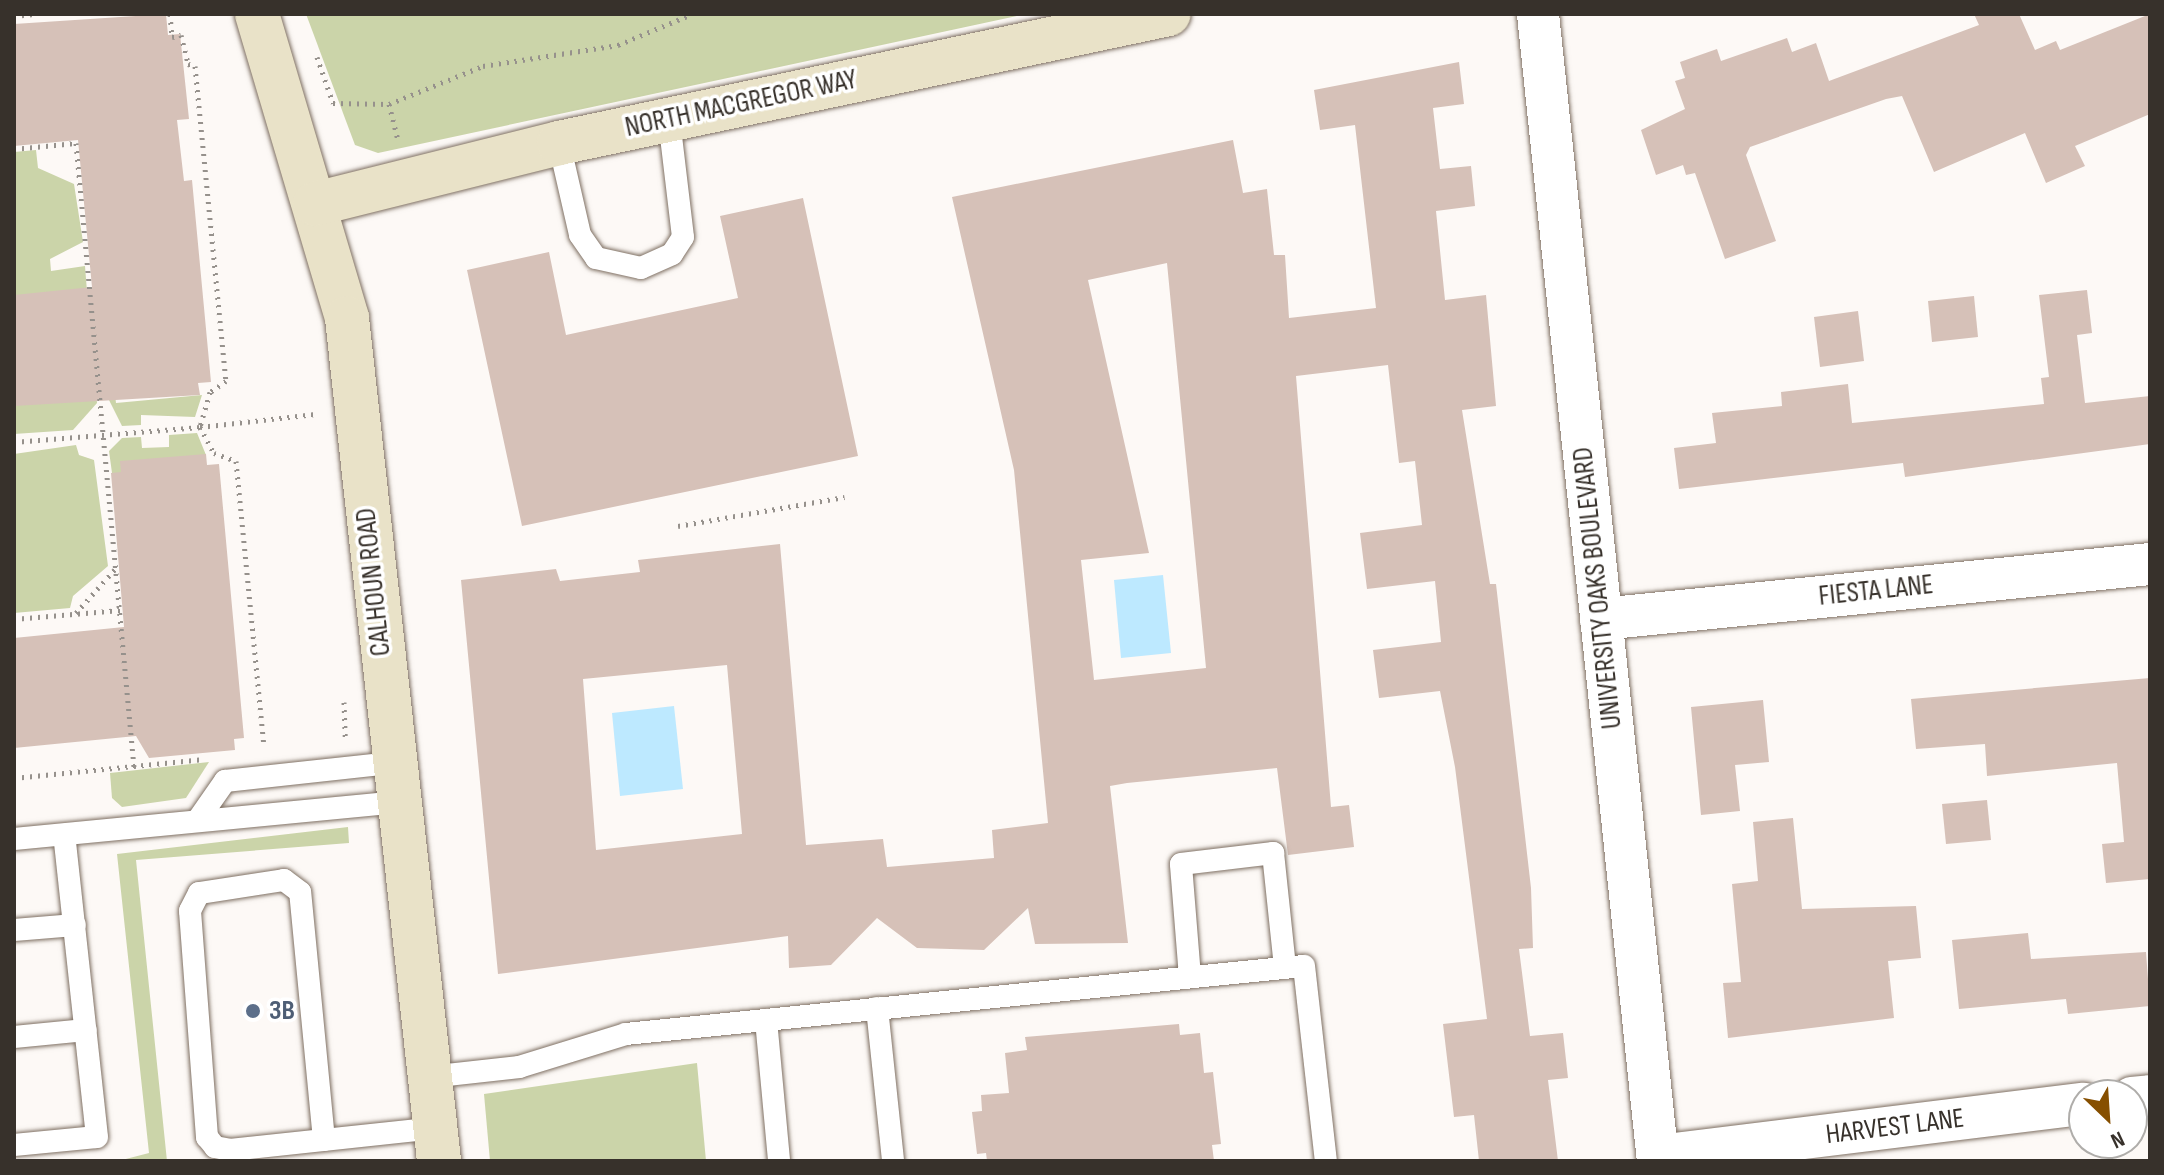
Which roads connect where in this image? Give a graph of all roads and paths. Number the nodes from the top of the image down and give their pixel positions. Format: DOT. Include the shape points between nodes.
graph roads {
  1 [pos="34,14"];
  2 [pos="170,14"];
  3 [pos="257,14"];
  4 [pos="692,14"];
  5 [pos="1169,14"];
  6 [pos="1538,14"];
  7 [pos="14,16"];
  8 [pos="333,103"];
  9 [pos="669,119"];
  10 [pos="559,143"];
  11 [pos="14,149"];
  12 [pos="315,204"];
  13 [pos="319,399"];
  14 [pos="320,413"];
  15 [pos="200,427"];
  16 [pos="322,429"];
  17 [pos="106,434"];
  18 [pos="14,442"];
  19 [pos="845,497"];
  20 [pos="678,526"];
  21 [pos="2150,564"];
  22 [pos="117,567"];
  23 [pos="121,610"];
  24 [pos="75,614"];
  25 [pos="14,619"];
  26 [pos="1601,619"];
  27 [pos="343,692"];
  28 [pos="332,745"];
  29 [pos="278,751"];
  30 [pos="264,753"];
  31 [pos="250,754"];
  32 [pos="221,758"];
  33 [pos="134,767"];
  34 [pos="14,778"];
  35 [pos="394,782"];
  36 [pos="197,821"];
  37 [pos="64,835"];
  38 [pos="14,839"];
  39 [pos="75,925"];
  40 [pos="14,930"];
  41 [pos="1285,967"];
  42 [pos="1190,977"];
  43 [pos="877,1008"];
  44 [pos="766,1020"];
  45 [pos="86,1030"];
  46 [pos="14,1037"];
  47 [pos="429,1077"];
  48 [pos="2068,1106"];
  49 [pos="324,1140"];
  50 [pos="437,1144"];
  51 [pos="14,1145"];
  52 [pos="1658,1158"];
  53 [pos="779,1161"];
  54 [pos="893,1161"];
  55 [pos="1326,1161"];
  1 -- 7 [label="path"];
  2 -- 15 [label="path" via="172,37 181,35 188,64 195,66 226,381 210,392"];
  3 -- 12 [label="street, CALHOUN ROAD"];
  4 -- 8 [label="path" via="618,45 483,66 389,104"];
  5 -- 9 [label="street, NORTH MACGREGOR WAY"];
  6 -- 26 [label="street, UNIVERSITY OAKS BOULEVARD"];
  9 -- 10 [label="street, NORTH MACGREGOR WAY"];
  9 -- 10 [label="lane" via="683,237 672,254 641,268 596,258 580,235"];
  10 -- 12 [label="street, NORTH MACGREGOR WAY"];
  11 -- 17 [label="path" via="76,143"];
  12 -- 35 [label="street, CALHOUN ROAD" via="347,318"];
  13 -- 14 [label="path"];
  14 -- 15 [label="path"];
  14 -- 16 [label="path"];
  15 -- 17 [label="path"];
  15 -- 30 [label="path" via="214,453 236,461"];
  17 -- 18 [label="path"];
  17 -- 22 [label="path"];
  19 -- 20 [label="path"];
  21 -- 26 [label="street, FIESTA LANE"];
  22 -- 23 [label="path"];
  22 -- 24 [label="path"];
  23 -- 24 [label="path"];
  23 -- 33 [label="path"];
  24 -- 25 [label="path"];
  26 -- 52 [label="street, UNIVERSITY OAKS BOULEVARD"];
  27 -- 28 [label="path" via="345,744"];
  29 -- 30 [label="path"];
  30 -- 31 [label="path"];
  32 -- 33 [label="path"];
  33 -- 34 [label="path"];
  35 -- 36 [label="lane"];
  35 -- 36 [label="lane" via="225,781"];
  35 -- 47 [label="street, CALHOUN ROAD"];
  36 -- 37 [label="lane"];
  37 -- 38 [label="lane"];
  37 -- 39 [label="lane"];
  39 -- 40 [label="lane"];
  39 -- 45 [label="lane"];
  41 -- 42 [label="lane"];
  41 -- 42 [label="lane" via="1273,853 1181,864"];
  41 -- 55 [label="lane" via="1304,966"];
  42 -- 43 [label="lane"];
  43 -- 44 [label="lane"];
  43 -- 54 [label="lane"];
  44 -- 47 [label="lane" via="626,1034 519,1067"];
  44 -- 53 [label="lane"];
  45 -- 46 [label="lane"];
  45 -- 51 [label="lane" via="97,1137"];
  47 -- 50 [label="street, CALHOUN ROAD"];
  48 -- 52 [label="street, HARVEST LANE"];
  49 -- 49 [label="lane" via="300,892 284,880 199,893 190,911 207,1137 230,1150"];
  49 -- 50 [label="lane"];
}
